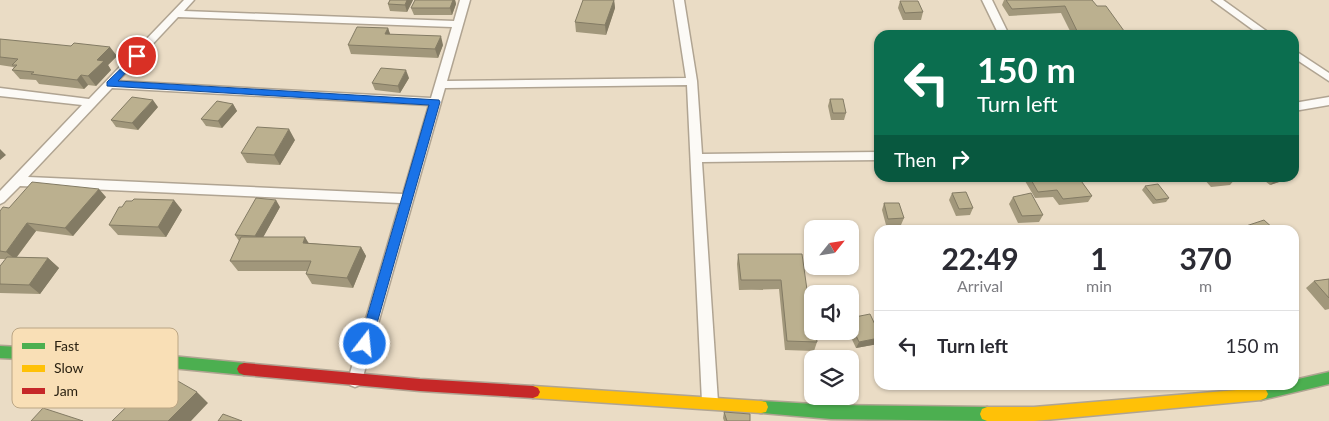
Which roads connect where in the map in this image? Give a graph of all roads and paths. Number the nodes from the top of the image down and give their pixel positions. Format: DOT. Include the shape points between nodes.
graph roads {
  1 [pos="189,0"];
  2 [pos="465,0"];
  3 [pos="679,0"];
  4 [pos="987,0"];
  5 [pos="1217,0"];
  6 [pos="176,14"];
  7 [pos="458,24"];
  8 [pos="1002,30"];
  9 [pos="1260,30"];
  10 [pos="1299,57"];
  11 [pos="1329,78"];
  12 [pos="692,81"];
  13 [pos="110,84"];
  14 [pos="440,85"];
  15 [pos="0,92"];
  16 [pos="1329,100"];
  17 [pos="435,102"];
  18 [pos="93,103"];
  19 [pos="1299,106"];
  20 [pos="874,156"];
  21 [pos="696,158"];
  22 [pos="18,181"];
  23 [pos="0,199"];
  24 [pos="407,199"];
  25 [pos="178,363"];
  26 [pos="1329,378"];
  27 [pos="355,380"];
  28 [pos="1299,385"];
  29 [pos="1279,390"];
  30 [pos="710,402"];
  1 -- 6 [label="street"];
  2 -- 7 [label="street"];
  3 -- 12 [label="street"];
  4 -- 8 [label="street"];
  5 -- 9 [label="street"];
  6 -- 7 [label="street"];
  6 -- 13 [label="street"];
  7 -- 14 [label="street"];
  10 -- 11 [label="street"];
  12 -- 14 [label="street"];
  12 -- 21 [label="street"];
  13 -- 17 [label="street"];
  13 -- 18 [label="street"];
  14 -- 17 [label="street"];
  15 -- 18 [label="street"];
  16 -- 19 [label="street"];
  17 -- 24 [label="street"];
  18 -- 22 [label="street"];
  20 -- 21 [label="street"];
  21 -- 30 [label="street"];
  22 -- 23 [label="street"];
  22 -- 24 [label="street"];
  24 -- 27 [label="street"];
  25 -- 27 [label="street"];
  26 -- 28 [label="street"];
  27 -- 30 [label="street"];
  29 -- 30 [label="street" via="1034,414 831,412"];
}
